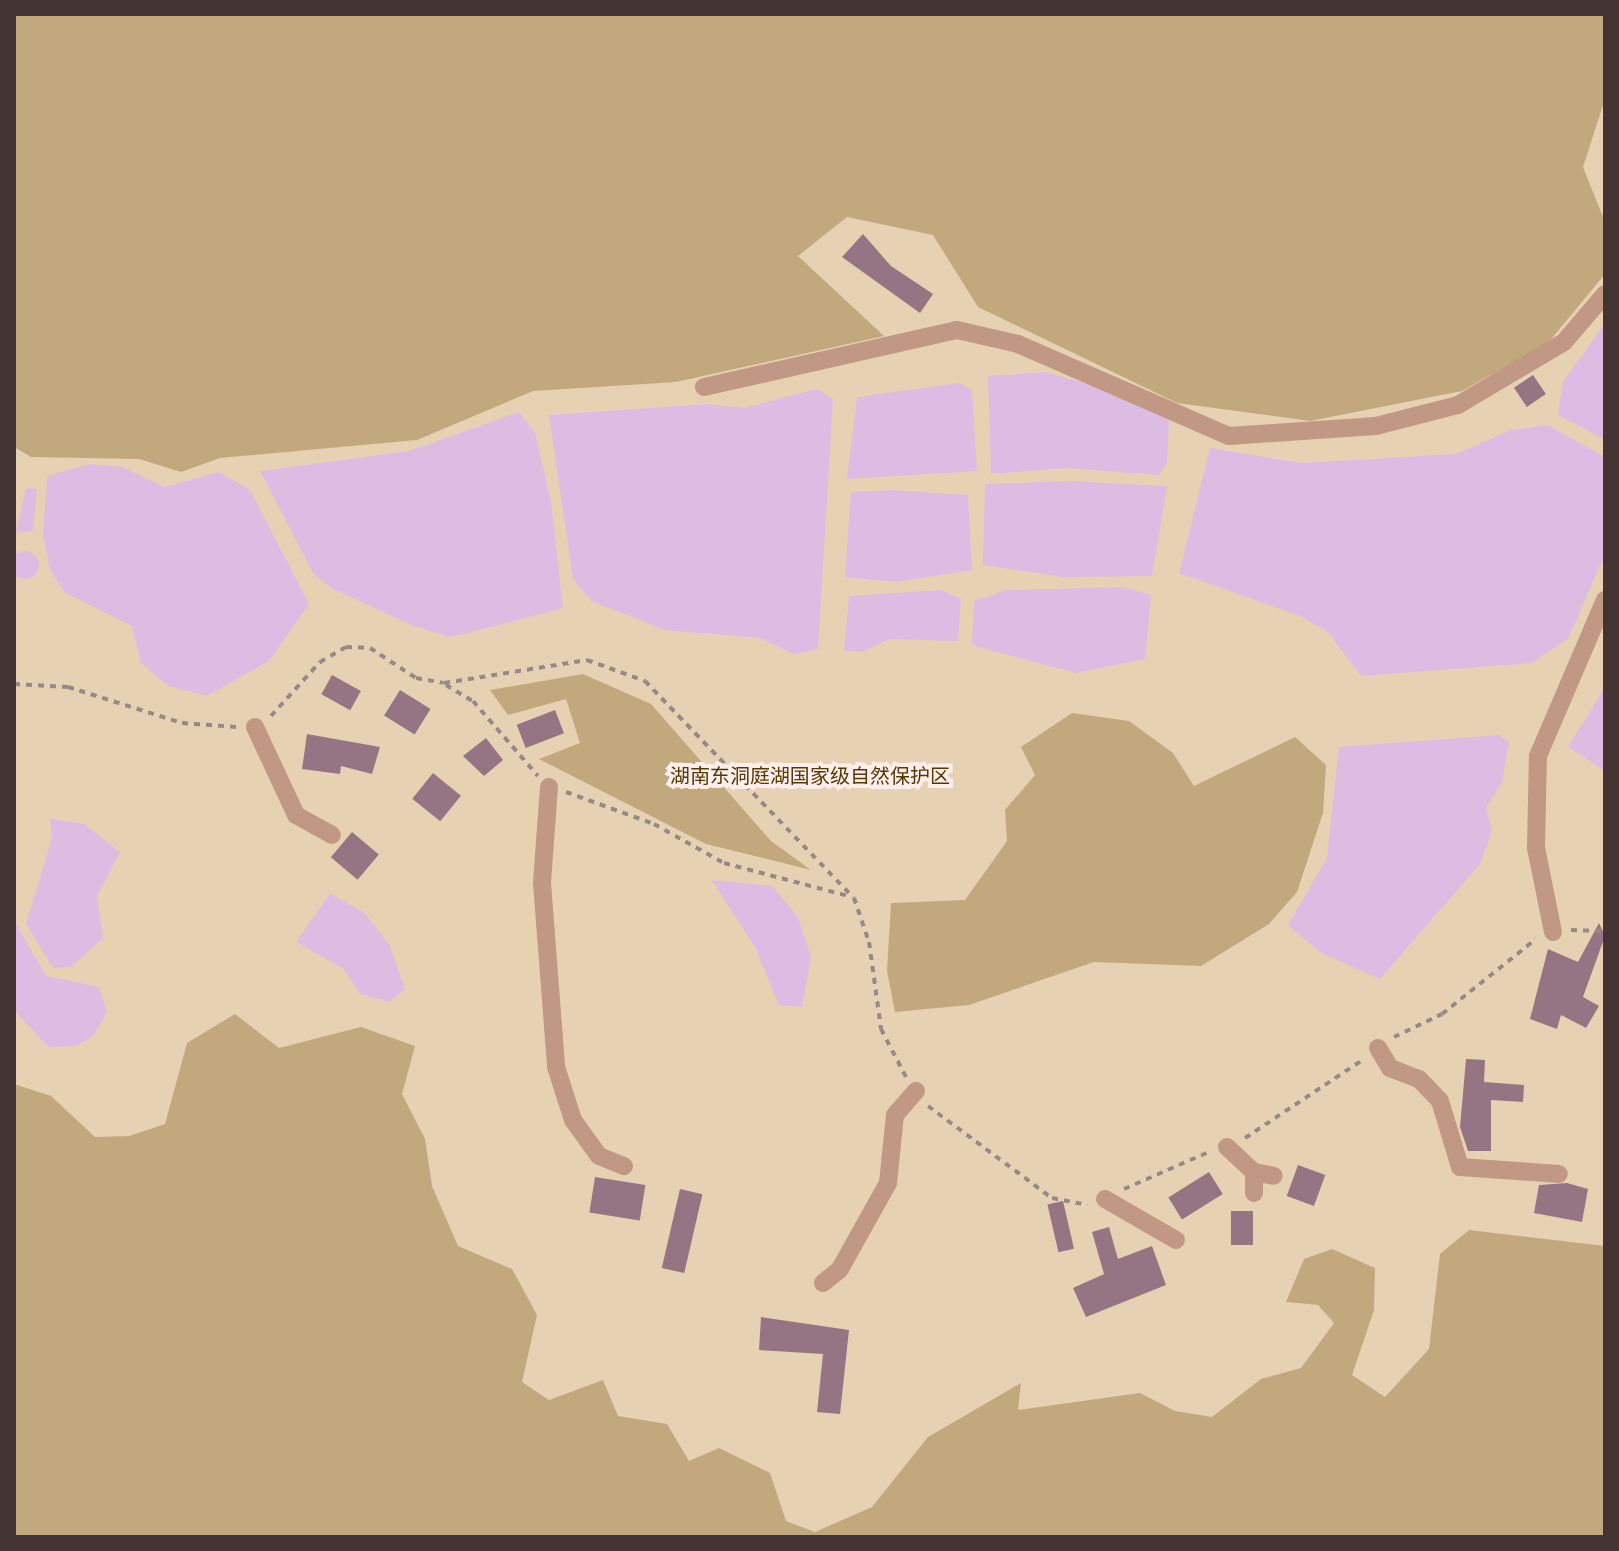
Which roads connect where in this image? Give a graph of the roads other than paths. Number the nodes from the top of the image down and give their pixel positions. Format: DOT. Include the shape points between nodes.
graph roads {
  1 [pos="1605,294"];
  2 [pos="704,387"];
  3 [pos="1605,600"];
  4 [pos="255,727"];
  5 [pos="549,787"];
  6 [pos="332,835"];
  7 [pos="1553,932"];
  8 [pos="1378,1048"];
  9 [pos="916,1091"];
  10 [pos="1227,1147"];
  11 [pos="624,1166"];
  12 [pos="1254,1172"];
  13 [pos="1559,1174"];
  14 [pos="1274,1176"];
  15 [pos="1254,1193"];
  16 [pos="1105,1199"];
  17 [pos="1176,1240"];
  18 [pos="823,1283"];
  1 -- 2 [label="street" via="1564,342 1458,405 1376,426 1229,436 1018,344 957,330"];
  3 -- 7 [label="street" via="1538,756 1536,848"];
  4 -- 6 [label="street" via="296,815"];
  5 -- 11 [label="street" via="542,883 556,1067 573,1120 599,1156"];
  8 -- 13 [label="street" via="1390,1068 1419,1079 1440,1101 1460,1167"];
  9 -- 18 [label="street" via="895,1115 888,1183 840,1269"];
  10 -- 12 [label="street"];
  12 -- 14 [label="street"];
  12 -- 15 [label="street"];
  16 -- 17 [label="street"];
}
